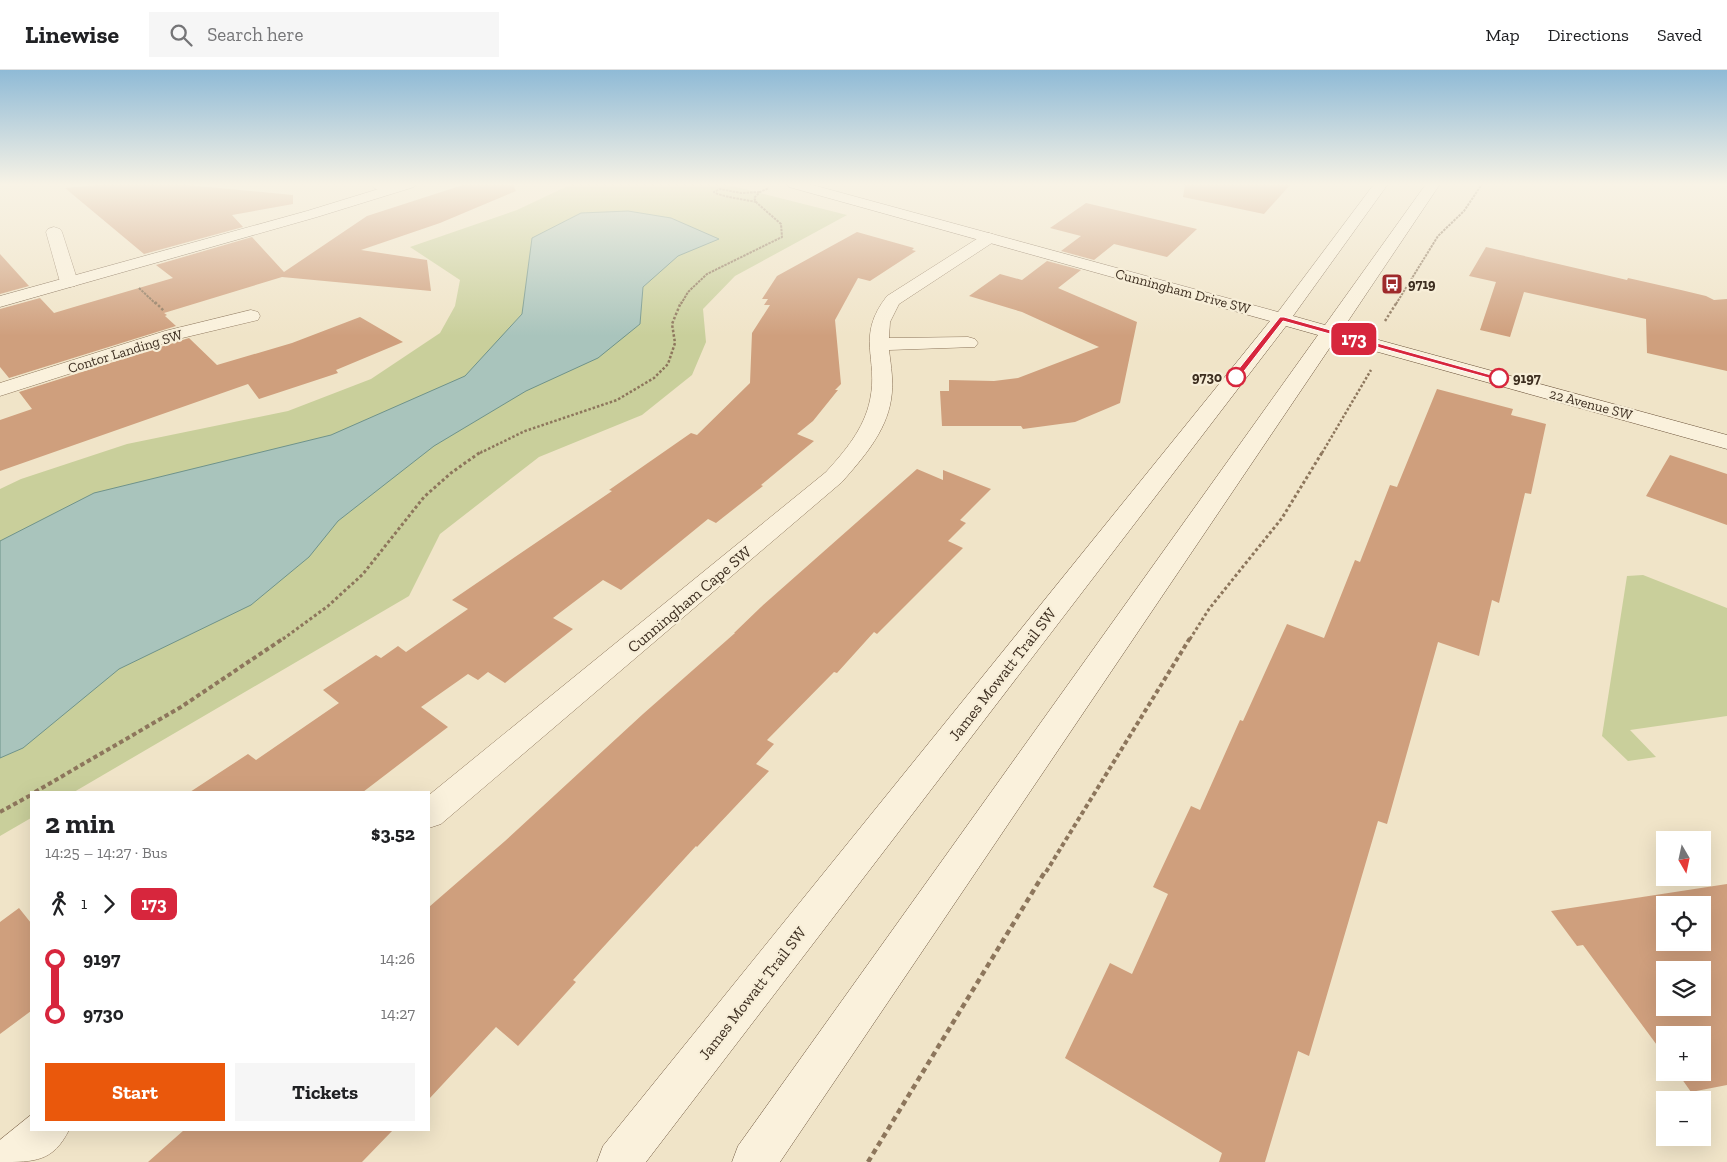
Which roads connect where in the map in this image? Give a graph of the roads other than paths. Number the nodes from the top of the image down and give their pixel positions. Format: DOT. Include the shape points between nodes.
graph roads {
  1 [pos="55,235"];
  2 [pos="238,235"];
  3 [pos="978,235"];
  4 [pos="1344,235"];
  5 [pos="1397,235"];
  6 [pos="989,238"];
  7 [pos="69,282"];
  8 [pos="0,302"];
  9 [pos="251,316"];
  10 [pos="1282,319"];
  11 [pos="1331,332"];
  12 [pos="968,343"];
  13 [pos="880,344"];
  14 [pos="0,390"];
  15 [pos="1727,442"];
  16 [pos="430,813"];
  17 [pos="46,1131"];
  18 [pos="8,1162"];
  19 [pos="619,1162"];
  20 [pos="754,1162"];
  1 -- 7 [label="street"];
  2 -- 7 [label="street"];
  3 -- 6 [label="street, Cunningham Drive SW"];
  4 -- 10 [label="street, James Mowatt Trail SW"];
  5 -- 11 [label="street"];
  6 -- 10 [label="street, Cunningham Drive SW"];
  6 -- 13 [label="street, Cunningham Cape SW" via="893,300 881,316"];
  7 -- 8 [label="street"];
  9 -- 14 [label="street, Contor Landing SW" via="187,331"];
  10 -- 11 [label="street, 22 Avenue SW"];
  10 -- 19 [label="street, James Mowatt Trail SW"];
  11 -- 15 [label="street, 22 Avenue SW"];
  11 -- 20 [label="street"];
  12 -- 13 [label="street"];
  13 -- 16 [label="street, Cunningham Cape SW" via="881,392 874,421 864,441 834,477"];
  17 -- 18 [label="street"];
}
